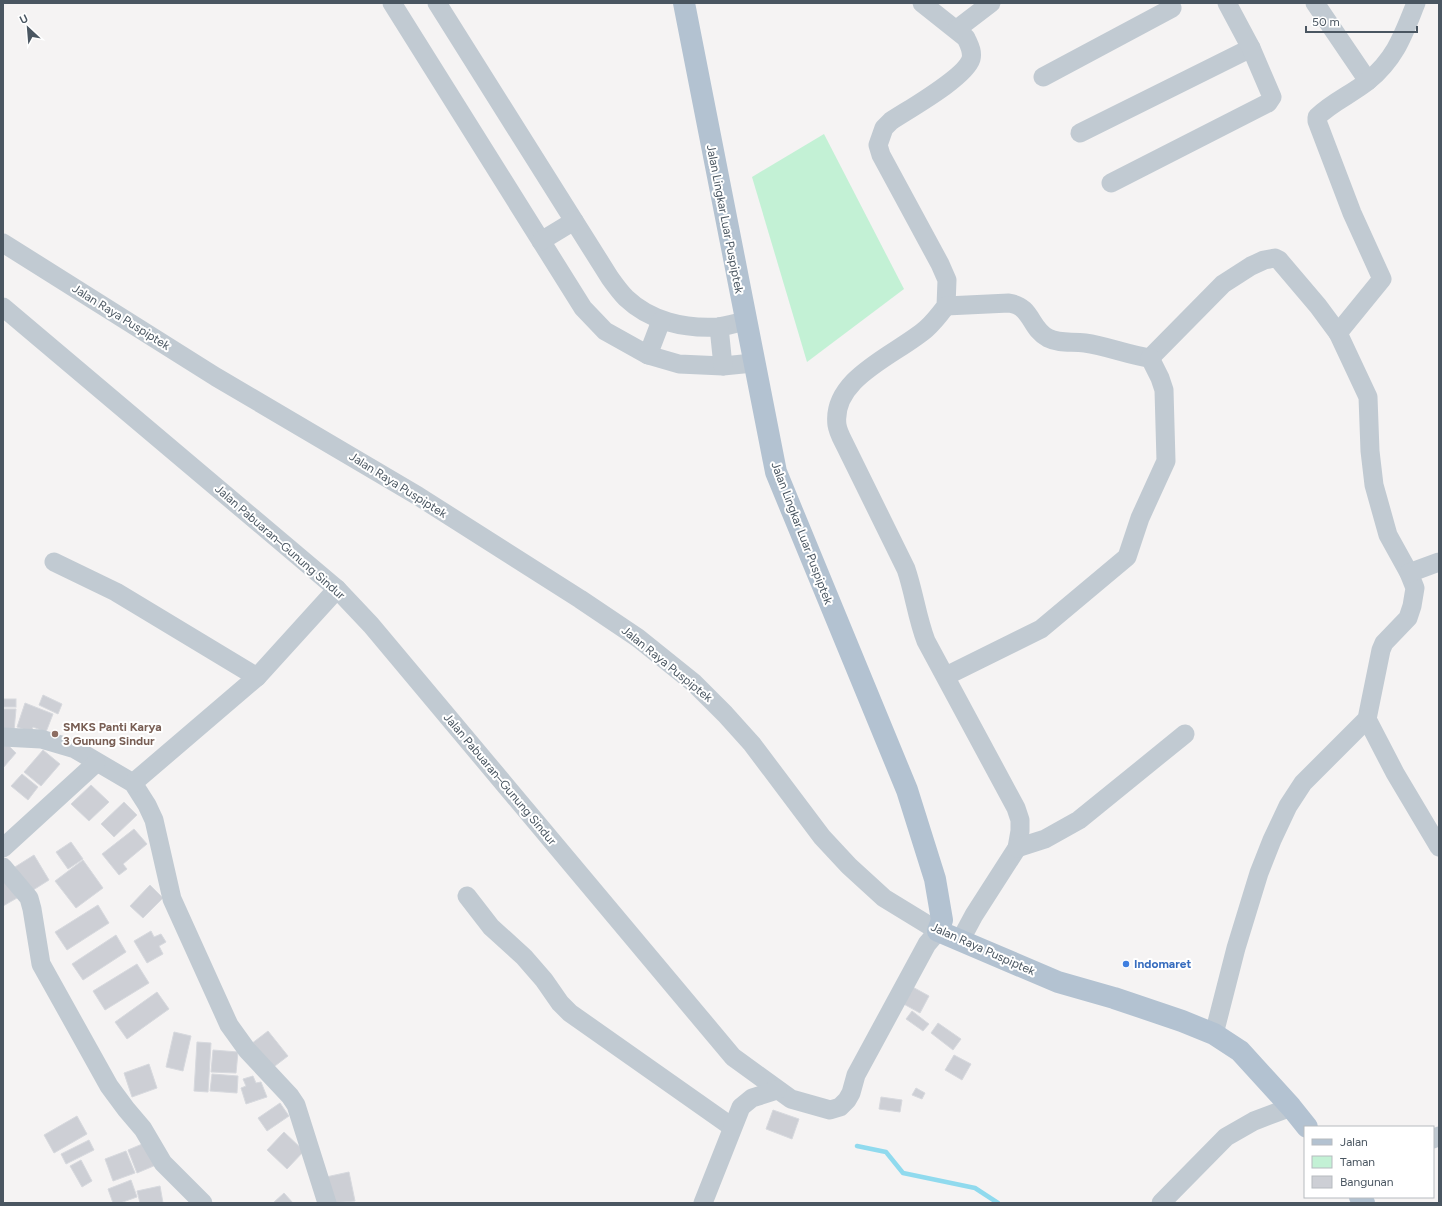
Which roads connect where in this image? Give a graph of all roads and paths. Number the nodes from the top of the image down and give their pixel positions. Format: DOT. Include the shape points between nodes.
graph roads {
  1 [pos="392,3"];
  2 [pos="437,3"];
  3 [pos="684,3"];
  4 [pos="922,3"];
  5 [pos="991,3"];
  6 [pos="1227,3"];
  7 [pos="1315,3"];
  8 [pos="1416,3"];
  9 [pos="1174,5"];
  10 [pos="957,30"];
  11 [pos="1251,48"];
  12 [pos="1043,77"];
  13 [pos="1368,81"];
  14 [pos="1080,133"];
  15 [pos="1111,183"];
  16 [pos="574,221"];
  17 [pos="541,241"];
  18 [pos="3,243"];
  19 [pos="946,306"];
  20 [pos="3,307"];
  21 [pos="661,321"];
  22 [pos="745,321"];
  23 [pos="719,327"];
  24 [pos="1338,333"];
  25 [pos="648,356"];
  26 [pos="1150,358"];
  27 [pos="753,363"];
  28 [pos="723,366"];
  29 [pos="54,562"];
  30 [pos="1439,562"];
  31 [pos="1409,573"];
  32 [pos="337,590"];
  33 [pos="946,676"];
  34 [pos="257,678"];
  35 [pos="1367,719"];
  36 [pos="1185,734"];
  37 [pos="3,737"];
  38 [pos="96,763"];
  39 [pos="132,783"];
  40 [pos="1439,847"];
  41 [pos="3,848"];
  42 [pos="1017,848"];
  43 [pos="3,867"];
  44 [pos="467,896"];
  45 [pos="938,931"];
  46 [pos="960,941"];
  47 [pos="1214,1034"];
  48 [pos="777,1090"];
  49 [pos="1291,1107"];
  50 [pos="1306,1126"];
  51 [pos="732,1127"];
  52 [pos="203,1203"];
  53 [pos="327,1203"];
  54 [pos="703,1203"];
  55 [pos="1162,1203"];
  1 -- 17 [label="street"];
  2 -- 16 [label="street"];
  3 -- 22 [label="main road, Jalan Lingkar Luar Puspiptek"];
  4 -- 10 [label="street"];
  5 -- 10 [label="street"];
  6 -- 11 [label="street"];
  7 -- 13 [label="street"];
  8 -- 13 [label="street" via="1397,50"];
  9 -- 12 [label="street"];
  10 -- 19 [label="street" via="970,46 971,60 967,66 955,78 891,121 884,128 878,145 947,280"];
  11 -- 14 [label="street"];
  11 -- 15 [label="street" via="1272,97 1268,103"];
  13 -- 24 [label="street" via="1317,117 1352,213 1382,279"];
  16 -- 17 [label="street"];
  16 -- 21 [label="street" via="610,278 626,298 643,312"];
  17 -- 25 [label="street" via="583,308 605,331"];
  18 -- 45 [label="street, Jalan Raya Puspiptek" via="216,377 418,496 638,638 694,683 726,714 752,744 822,837 849,866 884,898"];
  19 -- 26 [label="street" via="1018,304 1046,337 1056,341 1083,342"];
  19 -- 33 [label="street" via="925,330 863,373 845,391 838,406 837,425 906,569 913,588 921,629"];
  20 -- 32 [label="street, Jalan Pabuaran–Gunung Sindur"];
  21 -- 23 [label="street"];
  21 -- 25 [label="street"];
  22 -- 23 [label="street"];
  22 -- 27 [label="main road, Jalan Lingkar Luar Puspiptek"];
  23 -- 28 [label="street"];
  24 -- 26 [label="street" via="1289,270 1280,260 1271,258 1251,266 1223,284"];
  24 -- 31 [label="street" via="1368,397 1374,485 1388,534"];
  25 -- 28 [label="street" via="679,364"];
  26 -- 33 [label="street" via="1164,390 1166,461 1140,518 1127,557 1041,629"];
  27 -- 28 [label="street"];
  27 -- 45 [label="main road, Jalan Lingkar Luar Puspiptek" via="776,472 916,820 935,879 942,920"];
  29 -- 34 [label="street" via="128,599"];
  30 -- 31 [label="street"];
  31 -- 35 [label="street" via="1415,588 1412,606 1408,618 1384,643 1381,650"];
  32 -- 34 [label="street"];
  32 -- 48 [label="street, Jalan Pabuaran–Gunung Sindur" via="371,625 733,1057"];
  33 -- 42 [label="street" via="1016,808 1020,820"];
  34 -- 39 [label="street"];
  35 -- 40 [label="street" via="1394,773"];
  35 -- 47 [label="street" via="1303,784 1288,806 1259,873"];
  36 -- 42 [label="street" via="1079,820 1046,839"];
  37 -- 38 [label="street" via="41,739 75,749"];
  38 -- 39 [label="street"];
  38 -- 41 [label="street"];
  39 -- 53 [label="street" via="148,805 154,820 172,899 226,1018 246,1050 296,1105"];
  42 -- 46 [label="street"];
  43 -- 52 [label="street" via="28,898 41,964 109,1086 144,1129 163,1163"];
  44 -- 51 [label="street" via="491,927 524,957 570,1013"];
  45 -- 46 [label="main road, Jalan Raya Puspiptek"];
  45 -- 48 [label="street, Jalan Pabuaran–Gunung Sindur" via="927,944 856,1075 851,1093 840,1107 830,1110 791,1099"];
  46 -- 47 [label="main road, Jalan Raya Puspiptek" via="1058,982 1120,1000"];
  47 -- 49 [label="main road, Jalan Raya Puspiptek" via="1240,1051"];
  48 -- 51 [label="street" via="744,1103"];
  49 -- 50 [label="main road, Jalan Raya Puspiptek"];
  49 -- 55 [label="street" via="1254,1121 1226,1137"];
  51 -- 54 [label="street"];
}
